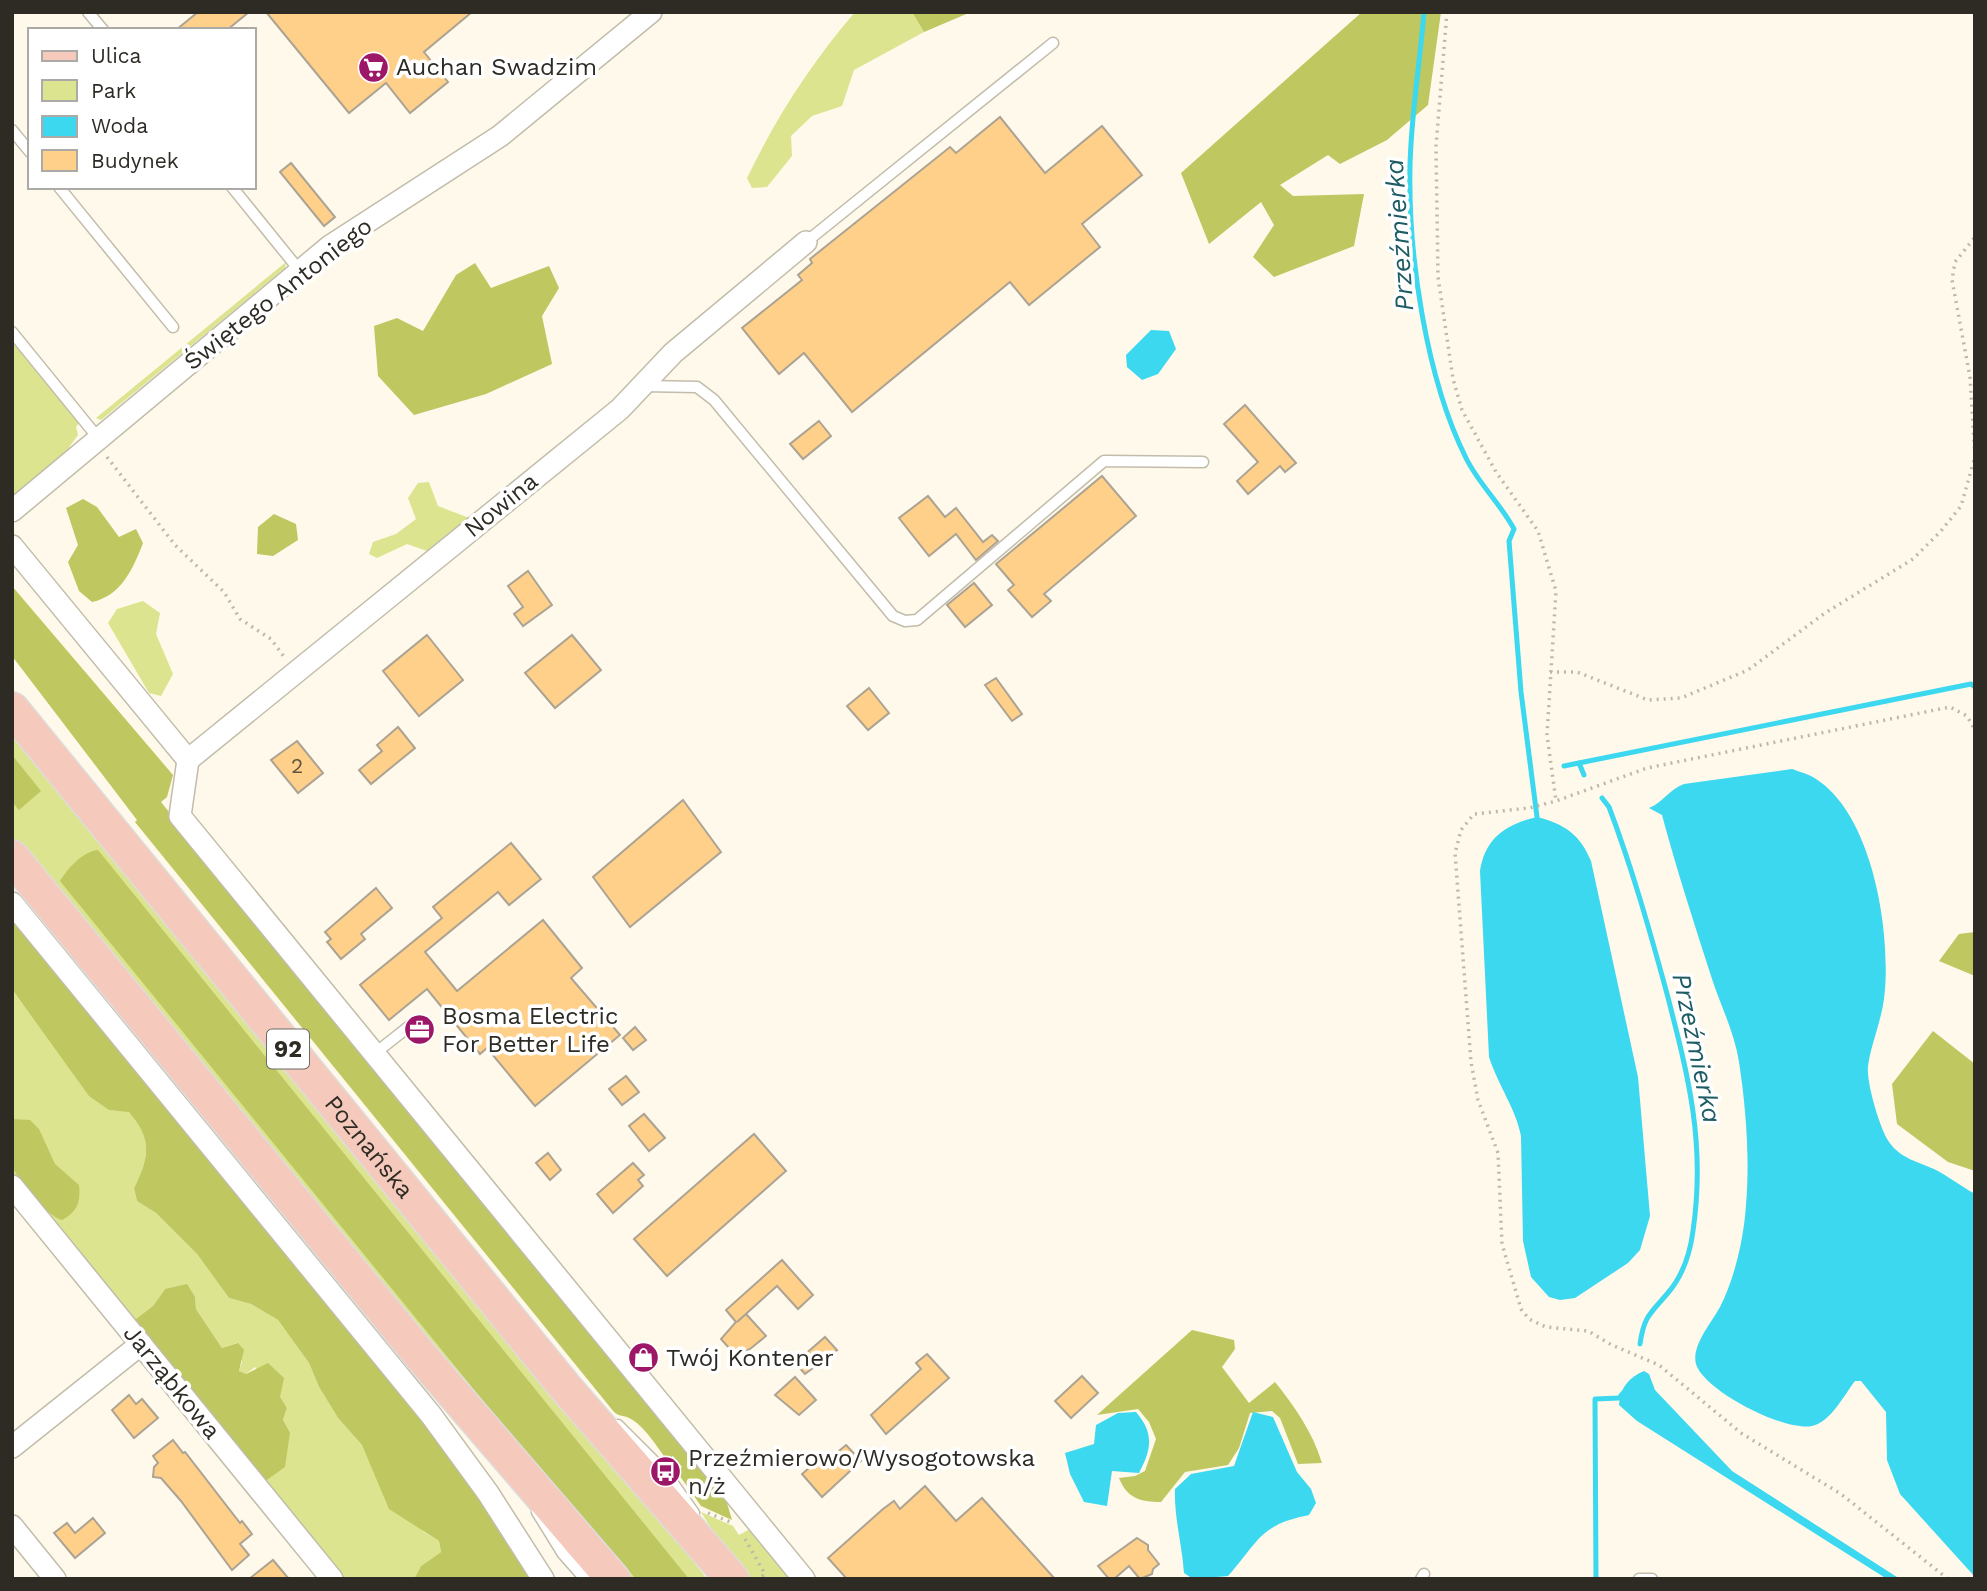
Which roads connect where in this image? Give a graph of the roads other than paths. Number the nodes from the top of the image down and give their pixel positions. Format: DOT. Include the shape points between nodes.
graph roads {
  1 [pos="88,12"];
  2 [pos="651,12"];
  3 [pos="101,28"];
  4 [pos="1053,43"];
  5 [pos="12,130"];
  6 [pos="28,150"];
  7 [pos="61,189"];
  8 [pos="234,189"];
  9 [pos="806,242"];
  10 [pos="300,271"];
  11 [pos="173,327"];
  12 [pos="12,332"];
  13 [pos="641,387"];
  14 [pos="99,439"];
  15 [pos="1203,462"];
  16 [pos="12,511"];
  17 [pos="12,547"];
  18 [pos="12,709"];
  19 [pos="188,760"];
  20 [pos="12,857"];
  21 [pos="12,903"];
  22 [pos="416,1021"];
  23 [pos="374,1054"];
  24 [pos="12,1186"];
  25 [pos="141,1344"];
  26 [pos="565,1387"];
  27 [pos="12,1447"];
  28 [pos="505,1455"];
  29 [pos="12,1526"];
  30 [pos="55,1579"];
  31 [pos="332,1579"];
  32 [pos="542,1579"];
  33 [pos="585,1579"];
  34 [pos="613,1579"];
  35 [pos="732,1579"];
  36 [pos="804,1579"];
  37 [pos="1639,1579"];
  38 [pos="1652,1579"];
  1 -- 3 [label="lane"];
  2 -- 10 [label="street, Świętego Antoniego" via="500,136 330,246"];
  4 -- 9 [label="lane"];
  5 -- 6 [label="lane"];
  7 -- 11 [label="lane"];
  8 -- 10 [label="lane"];
  9 -- 13 [label="street, Nowina" via="673,353"];
  10 -- 14 [label="street, Świętego Antoniego"];
  12 -- 14 [label="lane"];
  13 -- 15 [label="lane" via="698,387 714,400 893,616 905,621 917,620 1104,461"];
  13 -- 19 [label="street, Nowina" via="620,409"];
  14 -- 16 [label="street, Świętego Antoniego"];
  17 -- 19 [label="street"];
  18 -- 26 [label="main road, Poznańska / 92"];
  19 -- 23 [label="street" via="180,816"];
  20 -- 28 [label="main road"];
  21 -- 32 [label="street" via="431,1415"];
  22 -- 23 [label="lane"];
  23 -- 36 [label="street"];
  24 -- 25 [label="street, Jarząbkowa"];
  25 -- 27 [label="street"];
  25 -- 31 [label="street, Jarząbkowa"];
  26 -- 35 [label="main road, Poznańska / 92"];
  26 -- 35 [label="lane" via="620,1426 665,1472 701,1519"];
  28 -- 33 [label="lane" via="549,1534"];
  28 -- 34 [label="main road"];
  29 -- 30 [label="street"];
  37 -- 38 [label="lane"];
}
